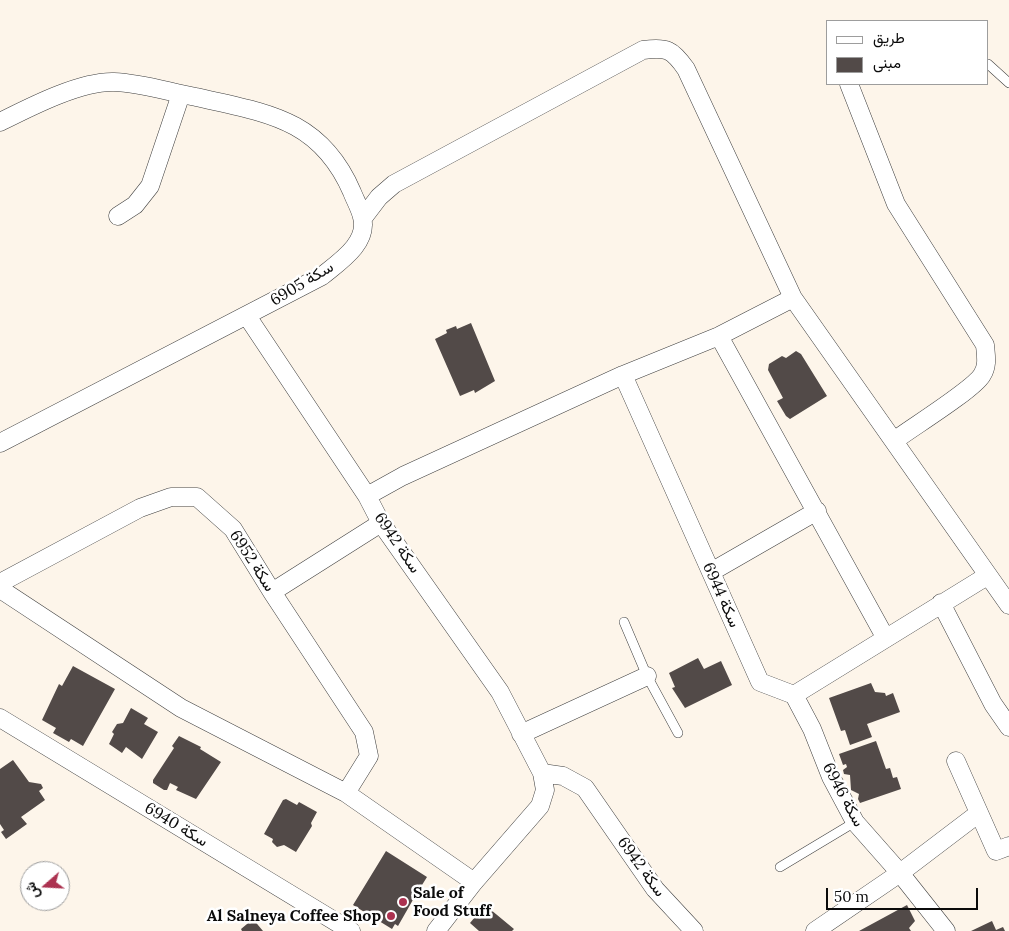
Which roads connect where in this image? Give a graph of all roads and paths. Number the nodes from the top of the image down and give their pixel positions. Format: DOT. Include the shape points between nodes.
graph roads {
  1 [pos="989,65"];
  2 [pos="1009,83"];
  3 [pos="849,85"];
  4 [pos="181,94"];
  5 [pos="0,122"];
  6 [pos="118,216"];
  7 [pos="363,218"];
  8 [pos="793,298"];
  9 [pos="248,316"];
  10 [pos="719,336"];
  11 [pos="623,375"];
  12 [pos="894,441"];
  13 [pos="0,443"];
  14 [pos="367,496"];
  15 [pos="817,511"];
  16 [pos="381,523"];
  17 [pos="711,572"];
  18 [pos="987,576"];
  19 [pos="0,583"];
  20 [pos="0,590"];
  21 [pos="272,592"];
  22 [pos="941,602"];
  23 [pos="1009,605"];
  24 [pos="624,622"];
  25 [pos="885,638"];
  26 [pos="647,676"];
  27 [pos="794,695"];
  28 [pos="0,718"];
  29 [pos="1009,727"];
  30 [pos="678,733"];
  31 [pos="522,734"];
  32 [pos="956,761"];
  33 [pos="542,773"];
  34 [pos="346,793"];
  35 [pos="979,813"];
  36 [pos="855,822"];
  37 [pos="1009,846"];
  38 [pos="780,867"];
  39 [pos="900,873"];
  40 [pos="474,882"];
  41 [pos="351,931"];
  42 [pos="436,931"];
  43 [pos="694,931"];
  44 [pos="815,931"];
  45 [pos="946,931"];
  1 -- 2 [label="lane"];
  3 -- 12 [label="street" via="896,204 985,345 987,362 982,376"];
  4 -- 5 [label="street" via="113,82 80,88 38,103"];
  4 -- 6 [label="street" via="150,186 135,205"];
  4 -- 7 [label="street" via="272,114 304,130 327,149 346,178"];
  7 -- 8 [label="street" via="394,184 643,50 661,48 675,53 686,69"];
  7 -- 9 [label="street, سكة 6905" via="360,237 348,255 322,276"];
  8 -- 10 [label="street"];
  8 -- 12 [label="street"];
  9 -- 13 [label="street, سكة 6905"];
  9 -- 14 [label="street, سكة 6942"];
  10 -- 11 [label="street"];
  10 -- 15 [label="street"];
  11 -- 14 [label="street" via="403,476"];
  11 -- 17 [label="street, سكة 6944"];
  12 -- 18 [label="street"];
  14 -- 16 [label="street, سكة 6942"];
  15 -- 17 [label="street"];
  15 -- 25 [label="street"];
  16 -- 21 [label="street"];
  16 -- 31 [label="street, سكة 6942" via="500,692"];
  17 -- 27 [label="street, سكة 6944" via="760,682"];
  18 -- 22 [label="street"];
  18 -- 23 [label="street"];
  19 -- 21 [label="street, سكة 6952" via="140,508 171,497 197,496 233,529"];
  20 -- 34 [label="street" via="181,708"];
  21 -- 34 [label="street, سكة 6952" via="364,732 370,756"];
  22 -- 25 [label="street"];
  22 -- 29 [label="street" via="993,704"];
  24 -- 26 [label="lane"];
  25 -- 27 [label="street"];
  26 -- 30 [label="lane"];
  26 -- 31 [label="street"];
  27 -- 36 [label="street, سكة 6946" via="812,729 830,777"];
  28 -- 41 [label="street, سكة 6940"];
  31 -- 33 [label="street, سكة 6942"];
  32 -- 35 [label="street"];
  33 -- 40 [label="street, سكة 6942" via="545,790 540,806"];
  33 -- 43 [label="street, سكة 6942" via="564,776 585,788 655,888"];
  34 -- 40 [label="street"];
  35 -- 37 [label="street" via="996,851"];
  35 -- 39 [label="street"];
  36 -- 38 [label="lane"];
  36 -- 39 [label="street, سكة 6946"];
  39 -- 44 [label="street"];
  39 -- 45 [label="street, سكة 6946"];
  40 -- 42 [label="street, سكة 6942"];
}
